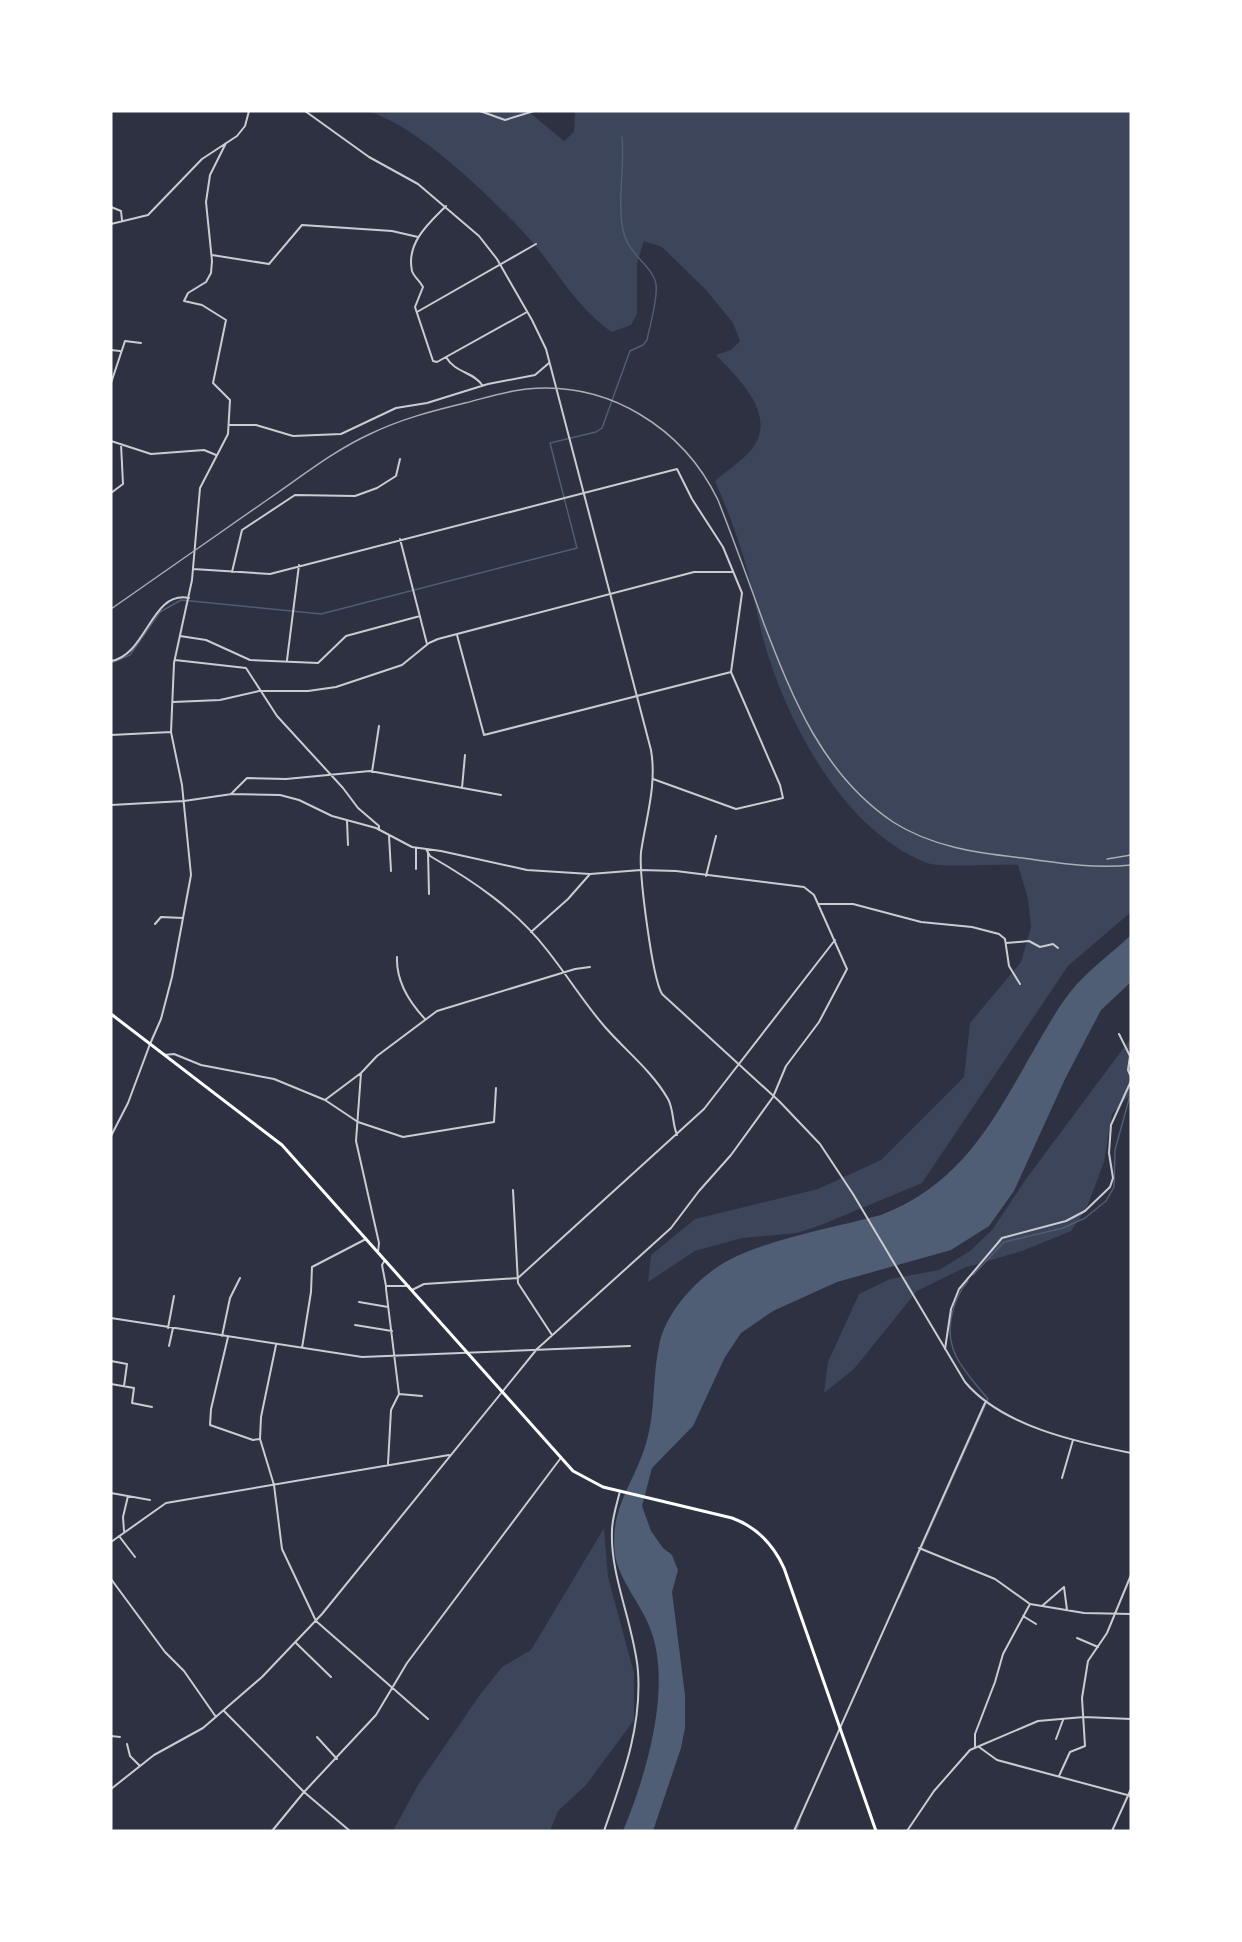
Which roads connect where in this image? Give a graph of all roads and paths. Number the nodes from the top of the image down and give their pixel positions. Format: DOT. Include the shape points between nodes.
graph roads {
  1 [pos="249,111"];
  2 [pos="305,111"];
  3 [pos="480,111"];
  4 [pos="534,111"];
  5 [pos="226,143"];
  6 [pos="446,206"];
  7 [pos="111,207"];
  8 [pos="122,220"];
  9 [pos="111,224"];
  10 [pos="418,237"];
  11 [pos="536,244"];
  12 [pos="212,255"];
  13 [pos="500,265"];
  14 [pos="417,312"];
  15 [pos="527,312"];
  16 [pos="141,343"];
  17 [pos="111,350"];
  18 [pos="121,351"];
  19 [pos="446,357"];
  20 [pos="550,362"];
  21 [pos="111,383"];
  22 [pos="482,386"];
  23 [pos="230,425"];
  24 [pos="111,441"];
  25 [pos="122,444"];
  26 [pos="217,455"];
  27 [pos="400,459"];
  28 [pos="584,491"];
  29 [pos="111,493"];
  30 [pos="400,539"];
  31 [pos="299,565"];
  32 [pos="193,569"];
  33 [pos="232,572"];
  34 [pos="732,572"];
  35 [pos="610,594"];
  36 [pos="189,598"];
  37 [pos="420,616"];
  38 [pos="457,635"];
  39 [pos="180,636"];
  40 [pos="427,644"];
  41 [pos="249,659"];
  42 [pos="175,660"];
  43 [pos="111,661"];
  44 [pos="287,661"];
  45 [pos="244,667"];
  46 [pos="731,672"];
  47 [pos="259,692"];
  48 [pos="636,696"];
  49 [pos="172,702"];
  50 [pos="379,726"];
  51 [pos="171,732"];
  52 [pos="111,735"];
  53 [pos="465,755"];
  54 [pos="372,772"];
  55 [pos="331,775"];
  56 [pos="653,779"];
  57 [pos="462,788"];
  58 [pos="231,794"];
  59 [pos="501,795"];
  60 [pos="184,801"];
  61 [pos="111,805"];
  62 [pos="347,821"];
  63 [pos="379,830"];
  64 [pos="389,836"];
  65 [pos="716,836"];
  66 [pos="348,845"];
  67 [pos="416,848"];
  68 [pos="427,850"];
  69 [pos="416,869"];
  70 [pos="641,870"];
  71 [pos="391,871"];
  72 [pos="590,874"];
  73 [pos="705,876"];
  74 [pos="429,894"];
  75 [pos="818,904"];
  76 [pos="183,918"];
  77 [pos="155,924"];
  78 [pos="531,932"];
  79 [pos="836,940"];
  80 [pos="1006,943"];
  81 [pos="1059,948"];
  82 [pos="397,957"];
  83 [pos="590,967"];
  84 [pos="563,973"];
  85 [pos="1020,984"];
  86 [pos="111,1014"];
  87 [pos="425,1019"];
  88 [pos="1119,1034"];
  89 [pos="150,1044"];
  90 [pos="164,1054"];
  91 [pos="738,1064"];
  92 [pos="361,1073"];
  93 [pos="1131,1079"];
  94 [pos="496,1088"];
  95 [pos="773,1096"];
  96 [pos="325,1100"];
  97 [pos="358,1122"];
  98 [pos="677,1135"];
  99 [pos="111,1136"];
  100 [pos="513,1190"];
  101 [pos="366,1239"];
  102 [pos="378,1252"];
  103 [pos="386,1260"];
  104 [pos="240,1278"];
  105 [pos="517,1278"];
  106 [pos="386,1286"];
  107 [pos="409,1286"];
  108 [pos="412,1290"];
  109 [pos="174,1296"];
  110 [pos="359,1302"];
  111 [pos="388,1306"];
  112 [pos="111,1318"];
  113 [pos="355,1325"];
  114 [pos="168,1328"];
  115 [pos="173,1328"];
  116 [pos="392,1330"];
  117 [pos="552,1335"];
  118 [pos="222,1336"];
  119 [pos="228,1337"];
  120 [pos="276,1345"];
  121 [pos="169,1346"];
  122 [pos="630,1346"];
  123 [pos="302,1348"];
  124 [pos="537,1349"];
  125 [pos="945,1349"];
  126 [pos="467,1352"];
  127 [pos="395,1356"];
  128 [pos="111,1361"];
  129 [pos="111,1384"];
  130 [pos="124,1386"];
  131 [pos="501,1392"];
  132 [pos="399,1394"];
  133 [pos="422,1396"];
  134 [pos="985,1402"];
  135 [pos="152,1407"];
  136 [pos="260,1439"];
  137 [pos="1073,1440"];
  138 [pos="1131,1453"];
  139 [pos="449,1455"];
  140 [pos="560,1459"];
  141 [pos="388,1465"];
  142 [pos="1062,1478"];
  143 [pos="274,1485"];
  144 [pos="620,1491"];
  145 [pos="111,1493"];
  146 [pos="128,1496"];
  147 [pos="150,1500"];
  148 [pos="124,1532"];
  149 [pos="119,1536"];
  150 [pos="111,1542"];
  151 [pos="919,1548"];
  152 [pos="135,1557"];
  153 [pos="1131,1575"];
  154 [pos="111,1580"];
  155 [pos="1030,1604"];
  156 [pos="1042,1606"];
  157 [pos="1067,1610"];
  158 [pos="1116,1613"];
  159 [pos="1131,1614"];
  160 [pos="1023,1616"];
  161 [pos="316,1621"];
  162 [pos="1036,1624"];
  163 [pos="1077,1638"];
  164 [pos="296,1643"];
  165 [pos="1098,1647"];
  166 [pos="331,1677"];
  167 [pos="394,1688"];
  168 [pos="224,1711"];
  169 [pos="216,1717"];
  170 [pos="1084,1717"];
  171 [pos="428,1719"];
  172 [pos="1131,1719"];
  173 [pos="1063,1720"];
  174 [pos="839,1725"];
  175 [pos="111,1736"];
  176 [pos="120,1737"];
  177 [pos="317,1737"];
  178 [pos="1056,1739"];
  179 [pos="127,1744"];
  180 [pos="979,1747"];
  181 [pos="975,1748"];
  182 [pos="337,1758"];
  183 [pos="140,1766"];
  184 [pos="1059,1776"];
  185 [pos="111,1789"];
  186 [pos="1131,1789"];
  187 [pos="304,1792"];
  188 [pos="1130,1795"];
  189 [pos="272,1831"];
  190 [pos="350,1831"];
  191 [pos="604,1831"];
  192 [pos="794,1831"];
  193 [pos="876,1831"];
  194 [pos="907,1831"];
  195 [pos="1112,1831"];
  1 -- 5 [label="street" via="240,132"];
  2 -- 6 [label="street"];
  3 -- 4 [label="street" via="505,120"];
  5 -- 8 [label="street" via="202,159 148,215"];
  5 -- 12 [label="street" via="210,175 206,202"];
  6 -- 10 [label="street"];
  6 -- 13 [label="street" via="479,236"];
  7 -- 8 [label="street" via="122,211"];
  8 -- 9 [label="street"];
  10 -- 12 [label="street" via="392,231 302,225 269,264"];
  10 -- 14 [label="street" via="412,266 423,286 415,305"];
  11 -- 13 [label="street"];
  12 -- 23 [label="street" via="208,279 188,293 184,301 202,305 226,320 213,384 230,400"];
  13 -- 14 [label="street"];
  13 -- 15 [label="street"];
  14 -- 19 [label="street" via="433,361"];
  15 -- 19 [label="street"];
  15 -- 20 [label="street"];
  16 -- 18 [label="street" via="126,341"];
  17 -- 18 [label="street"];
  18 -- 21 [label="street"];
  19 -- 22 [label="street" via="454,368 480,381"];
  20 -- 22 [label="street" via="535,375"];
  20 -- 28 [label="street"];
  22 -- 23 [label="street" via="396,408 335,436 290,436 254,425"];
  23 -- 26 [label="street"];
  24 -- 25 [label="street"];
  25 -- 26 [label="street" via="151,454 204,450"];
  25 -- 29 [label="street" via="123,485"];
  26 -- 32 [label="street" via="200,488"];
  27 -- 33 [label="street" via="396,476 377,488 349,496 300,494 278,505 242,530"];
  28 -- 30 [label="street"];
  28 -- 34 [label="street" via="676,469 723,547"];
  28 -- 35 [label="street"];
  30 -- 31 [label="street"];
  30 -- 37 [label="street"];
  31 -- 33 [label="street" via="263,574"];
  31 -- 44 [label="street"];
  32 -- 33 [label="street"];
  32 -- 36 [label="street"];
  34 -- 35 [label="street" via="700,570"];
  34 -- 46 [label="street" via="742,596"];
  35 -- 38 [label="street"];
  35 -- 48 [label="street"];
  36 -- 39 [label="street"];
  36 -- 43 [label="street" via="180,597 160,608 133,650"];
  37 -- 40 [label="street"];
  37 -- 44 [label="street" via="344,637 319,663"];
  38 -- 40 [label="street"];
  38 -- 48 [label="street" via="484,735"];
  39 -- 41 [label="street" via="206,640"];
  39 -- 42 [label="street"];
  40 -- 47 [label="street" via="402,665 336,687"];
  41 -- 44 [label="street"];
  41 -- 45 [label="street"];
  42 -- 45 [label="street"];
  42 -- 49 [label="street"];
  45 -- 47 [label="street"];
  46 -- 48 [label="street"];
  46 -- 56 [label="street" via="783,799 736,809"];
  47 -- 49 [label="street" via="220,700"];
  47 -- 55 [label="street"];
  48 -- 56 [label="street" via="651,750"];
  49 -- 51 [label="street"];
  50 -- 54 [label="street"];
  51 -- 52 [label="street"];
  51 -- 60 [label="street"];
  53 -- 57 [label="street"];
  54 -- 55 [label="street"];
  54 -- 57 [label="street"];
  55 -- 58 [label="street" via="247,778"];
  55 -- 63 [label="street"];
  56 -- 70 [label="street"];
  57 -- 59 [label="street"];
  58 -- 60 [label="street"];
  58 -- 62 [label="street" via="280,795"];
  60 -- 61 [label="street"];
  60 -- 76 [label="street" via="191,865"];
  62 -- 63 [label="street"];
  62 -- 66 [label="street"];
  63 -- 64 [label="street"];
  64 -- 67 [label="street"];
  64 -- 71 [label="street"];
  65 -- 73 [label="street"];
  67 -- 68 [label="street"];
  67 -- 69 [label="street"];
  68 -- 72 [label="street" via="527,870"];
  68 -- 74 [label="street"];
  68 -- 78 [label="street" via="484,888"];
  70 -- 72 [label="street"];
  70 -- 73 [label="street"];
  70 -- 91 [label="street" via="660,989 677,1010"];
  72 -- 78 [label="street"];
  73 -- 75 [label="street" via="801,886 809,890"];
  75 -- 79 [label="street"];
  75 -- 80 [label="street" via="853,904 931,924 982,928 1002,936"];
  76 -- 77 [label="street" via="161,917"];
  76 -- 89 [label="street" via="166,1003"];
  78 -- 84 [label="street"];
  79 -- 91 [label="street"];
  79 -- 95 [label="street" via="847,969 819,1022 786,1066"];
  80 -- 81 [label="street" via="1025,941"];
  80 -- 85 [label="street" via="1009,966"];
  82 -- 87 [label="street" via="399,978"];
  83 -- 84 [label="street"];
  84 -- 87 [label="street" via="437,1011"];
  84 -- 98 [label="street" via="605,1026 644,1066 671,1107"];
  86 -- 89 [label="main road"];
  87 -- 92 [label="street"];
  88 -- 93 [label="street" via="1130,1056"];
  89 -- 90 [label="main road"];
  89 -- 99 [label="street"];
  90 -- 96 [label="street" via="273,1079"];
  90 -- 101 [label="main road" via="282,1145"];
  91 -- 95 [label="street"];
  91 -- 98 [label="street" via="704,1109"];
  92 -- 96 [label="street"];
  92 -- 97 [label="street"];
  93 -- 125 [label="street" via="1111,1125 1110,1187 1084,1211 1066,1221 1002,1238 959,1289 951,1309"];
  94 -- 97 [label="street" via="496,1120 481,1126 403,1137"];
  95 -- 117 [label="street" via="734,1152 671,1227"];
  95 -- 125 [label="street" via="820,1144 838,1169"];
  96 -- 97 [label="street"];
  97 -- 102 [label="street" via="356,1141 380,1246"];
  98 -- 105 [label="street"];
  100 -- 105 [label="street"];
  101 -- 102 [label="main road"];
  101 -- 123 [label="street" via="312,1267"];
  102 -- 103 [label="main road"];
  103 -- 106 [label="street" via="382,1265"];
  103 -- 107 [label="main road"];
  104 -- 118 [label="street" via="230,1298"];
  105 -- 108 [label="street" via="424,1284"];
  105 -- 117 [label="street"];
  106 -- 107 [label="street"];
  106 -- 111 [label="street"];
  107 -- 108 [label="main road"];
  108 -- 126 [label="main road"];
  109 -- 114 [label="street"];
  110 -- 111 [label="street"];
  111 -- 116 [label="street"];
  112 -- 114 [label="street"];
  113 -- 116 [label="street"];
  114 -- 115 [label="street"];
  115 -- 118 [label="street"];
  115 -- 121 [label="street"];
  116 -- 127 [label="street"];
  117 -- 124 [label="street"];
  118 -- 119 [label="street"];
  119 -- 120 [label="street"];
  119 -- 136 [label="street" via="210,1409 210,1425 246,1439"];
  120 -- 123 [label="street"];
  120 -- 136 [label="street"];
  122 -- 124 [label="street"];
  123 -- 127 [label="street" via="362,1357"];
  124 -- 126 [label="street"];
  124 -- 131 [label="street"];
  125 -- 134 [label="street" via="965,1382"];
  126 -- 127 [label="street"];
  126 -- 131 [label="main road"];
  127 -- 132 [label="street"];
  128 -- 130 [label="street" via="127,1364"];
  129 -- 130 [label="street"];
  130 -- 135 [label="street" via="134,1388 132,1403"];
  131 -- 139 [label="street"];
  131 -- 140 [label="main road"];
  132 -- 133 [label="street"];
  132 -- 141 [label="street" via="391,1412"];
  134 -- 137 [label="street"];
  134 -- 151 [label="street"];
  136 -- 143 [label="street"];
  137 -- 138 [label="street"];
  137 -- 142 [label="street"];
  139 -- 141 [label="street"];
  139 -- 161 [label="street"];
  140 -- 144 [label="main road" via="587,1480"];
  140 -- 167 [label="street" via="407,1663"];
  141 -- 143 [label="street"];
  143 -- 148 [label="street" via="160,1505"];
  143 -- 161 [label="street" via="282,1549"];
  144 -- 174 [label="main road" via="728,1516 746,1524 775,1550"];
  144 -- 191 [label="street" via="613,1522 613,1546 634,1645 639,1699 629,1757"];
  145 -- 146 [label="street"];
  146 -- 147 [label="street"];
  146 -- 148 [label="street"];
  148 -- 149 [label="street"];
  149 -- 150 [label="street"];
  149 -- 152 [label="street"];
  151 -- 155 [label="street" via="995,1579"];
  151 -- 174 [label="street"];
  153 -- 158 [label="street"];
  154 -- 169 [label="street"];
  155 -- 156 [label="street"];
  155 -- 160 [label="street"];
  156 -- 157 [label="street"];
  156 -- 157 [label="street" via="1064,1587"];
  157 -- 158 [label="street"];
  158 -- 159 [label="street"];
  158 -- 165 [label="street"];
  160 -- 162 [label="street"];
  160 -- 181 [label="street" via="1003,1654 975,1734"];
  161 -- 164 [label="street"];
  161 -- 167 [label="street"];
  163 -- 165 [label="street"];
  164 -- 166 [label="street"];
  164 -- 168 [label="street"];
  165 -- 170 [label="street" via="1088,1661 1082,1698"];
  167 -- 171 [label="street"];
  167 -- 182 [label="street" via="376,1715"];
  168 -- 169 [label="street"];
  168 -- 187 [label="street"];
  169 -- 183 [label="street"];
  170 -- 172 [label="street"];
  170 -- 173 [label="street"];
  170 -- 184 [label="street" via="1085,1746 1070,1752"];
  173 -- 178 [label="street"];
  173 -- 180 [label="street" via="1034,1722"];
  174 -- 192 [label="street"];
  174 -- 193 [label="main road"];
  175 -- 176 [label="street"];
  177 -- 182 [label="street"];
  179 -- 183 [label="street" via="130,1756"];
  180 -- 181 [label="street"];
  180 -- 184 [label="street" via="997,1760"];
  181 -- 194 [label="street" via="953,1767"];
  182 -- 187 [label="street"];
  183 -- 185 [label="street"];
  184 -- 188 [label="street"];
  186 -- 188 [label="street"];
  187 -- 189 [label="street"];
  187 -- 190 [label="street"];
  188 -- 195 [label="street"];
}
